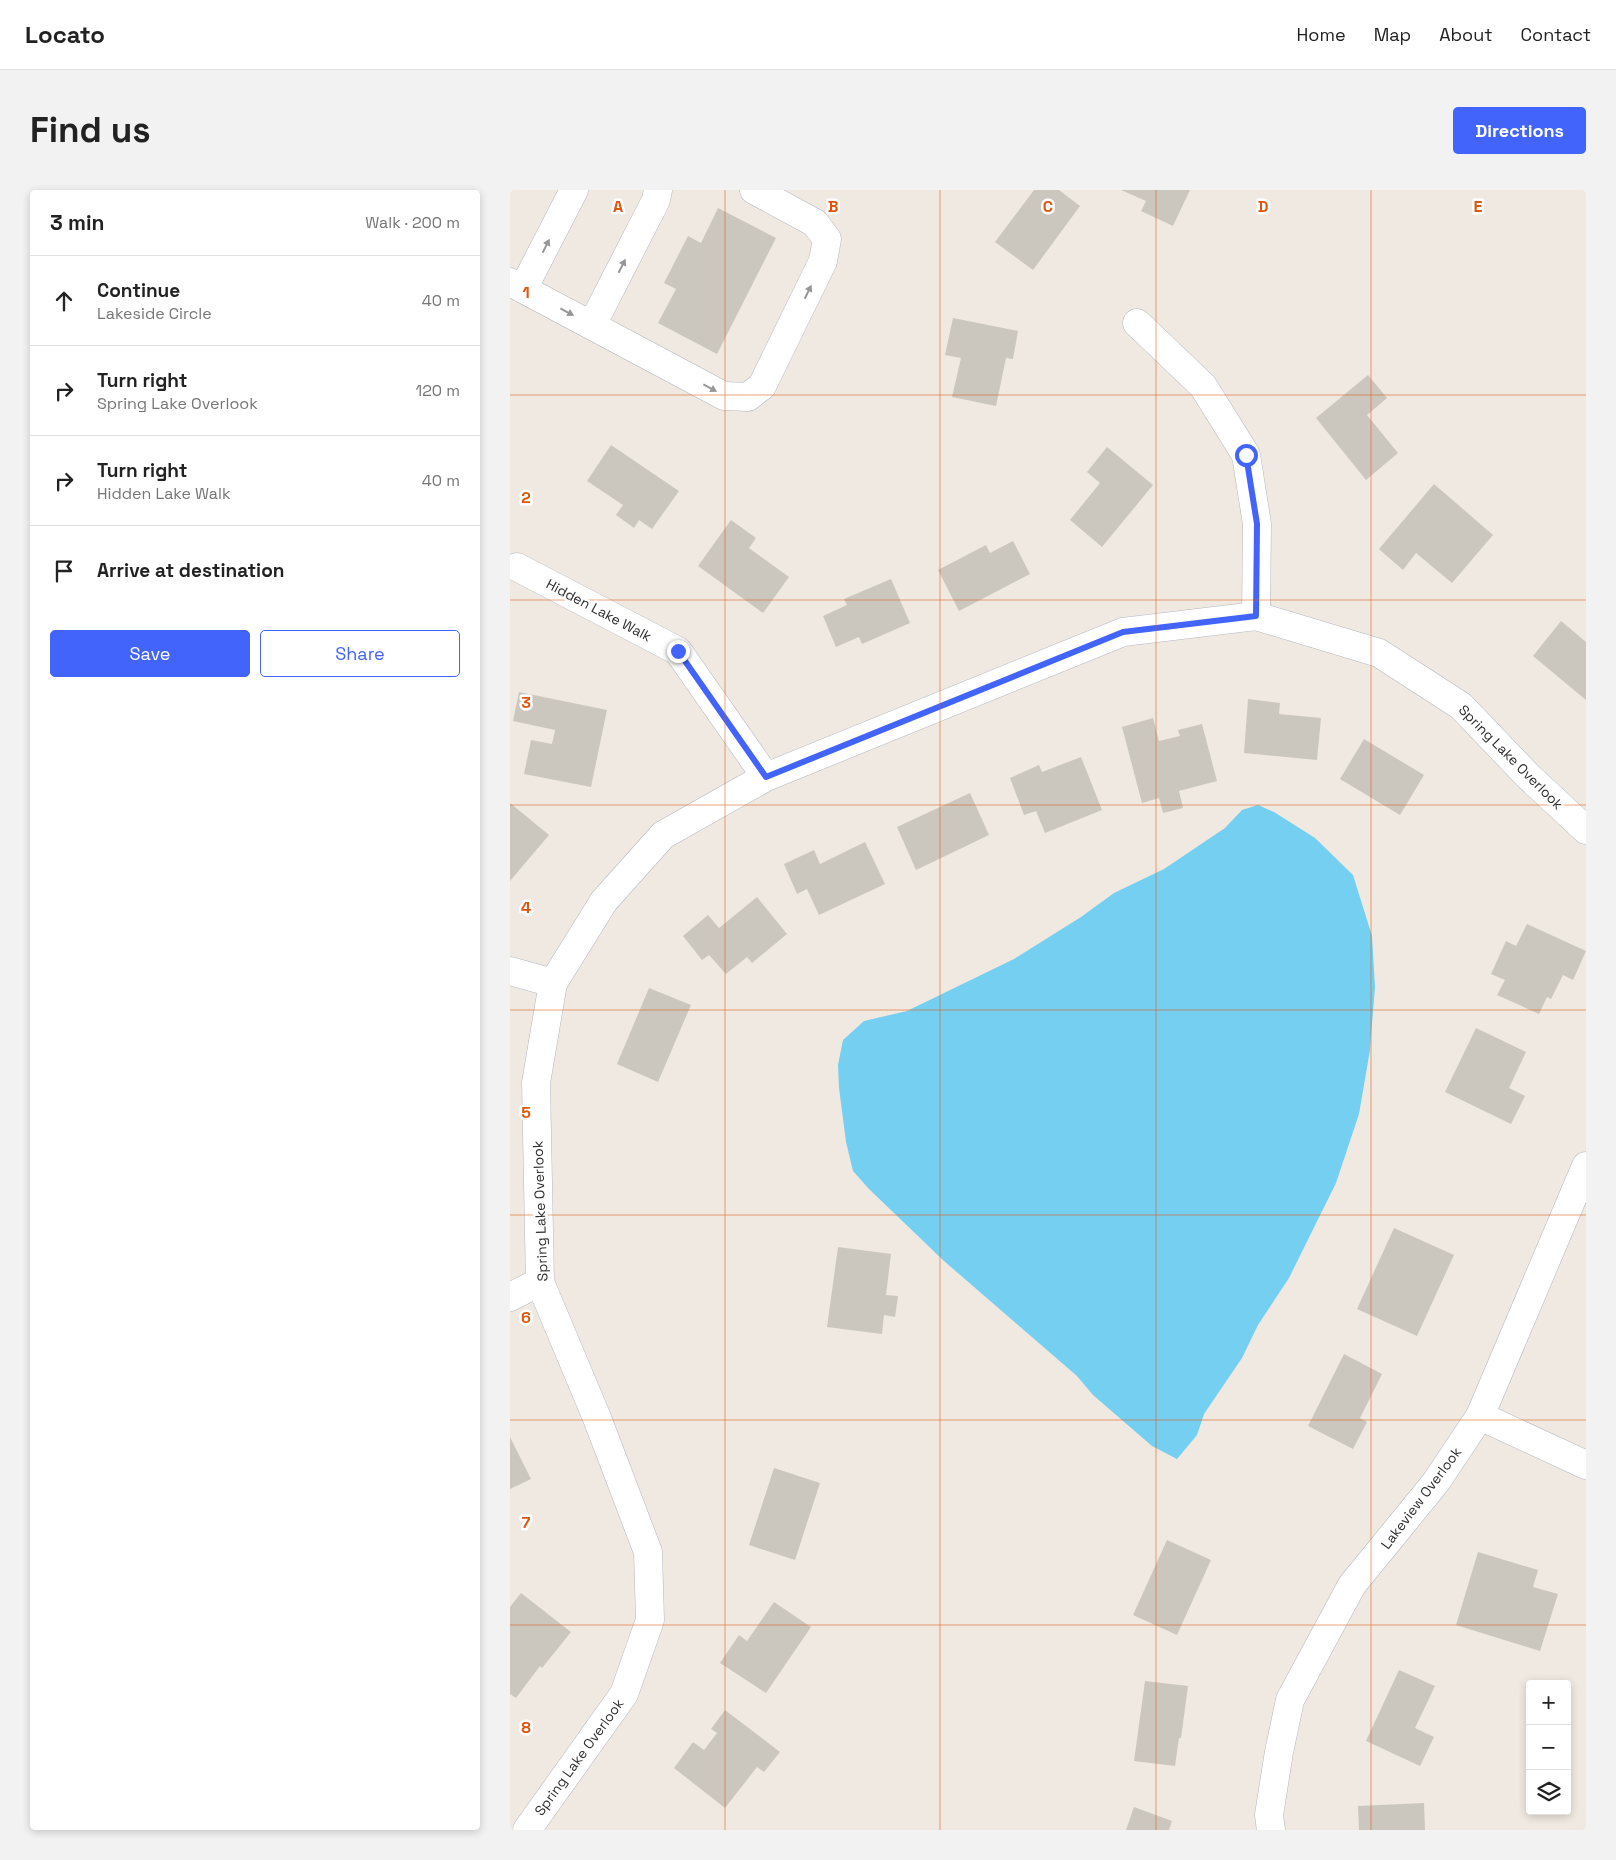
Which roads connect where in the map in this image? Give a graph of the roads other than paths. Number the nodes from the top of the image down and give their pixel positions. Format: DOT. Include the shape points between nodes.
graph roads {
  1 [pos="574,190"];
  2 [pos="658,190"];
  3 [pos="754,190"];
  4 [pos="517,286"];
  5 [pos="1137,323"];
  6 [pos="592,325"];
  7 [pos="517,567"];
  8 [pos="1256,616"];
  9 [pos="766,777"];
  10 [pos="1586,830"];
  11 [pos="510,971"];
  12 [pos="553,982"];
  13 [pos="1586,1166"];
  14 [pos="540,1282"];
  15 [pos="510,1297"];
  16 [pos="1480,1416"];
  17 [pos="1586,1466"];
  18 [pos="527,1830"];
  19 [pos="1271,1830"];
  4 -- 1 [label="street, one-way"];
  6 -- 2 [label="street, one-way" via="656,200"];
  6 -- 3 [label="street, one-way" via="724,396 748,398 762,386 823,261 827,239 815,223"];
  4 -- 6 [label="street, one-way"];
  5 -- 8 [label="street" via="1203,386 1246,455 1257,524"];
  7 -- 9 [label="street, Hidden Lake Walk" via="678,651"];
  8 -- 9 [label="street, Spring Lake Overlook" via="1123,632"];
  8 -- 10 [label="street, Spring Lake Overlook" via="1379,652 1461,706 1528,776"];
  9 -- 12 [label="street, Spring Lake Overlook" via="663,835 604,901"];
  11 -- 12 [label="street"];
  12 -- 14 [label="street, Spring Lake Overlook" via="536,1083"];
  13 -- 16 [label="street, Lakeview Overlook"];
  14 -- 15 [label="street"];
  14 -- 18 [label="street, Spring Lake Overlook" via="598,1418 648,1552 650,1620 624,1694"];
  16 -- 17 [label="street"];
  16 -- 19 [label="street, Lakeview Overlook" via="1436,1482 1352,1585 1290,1700 1269,1815"];
}
